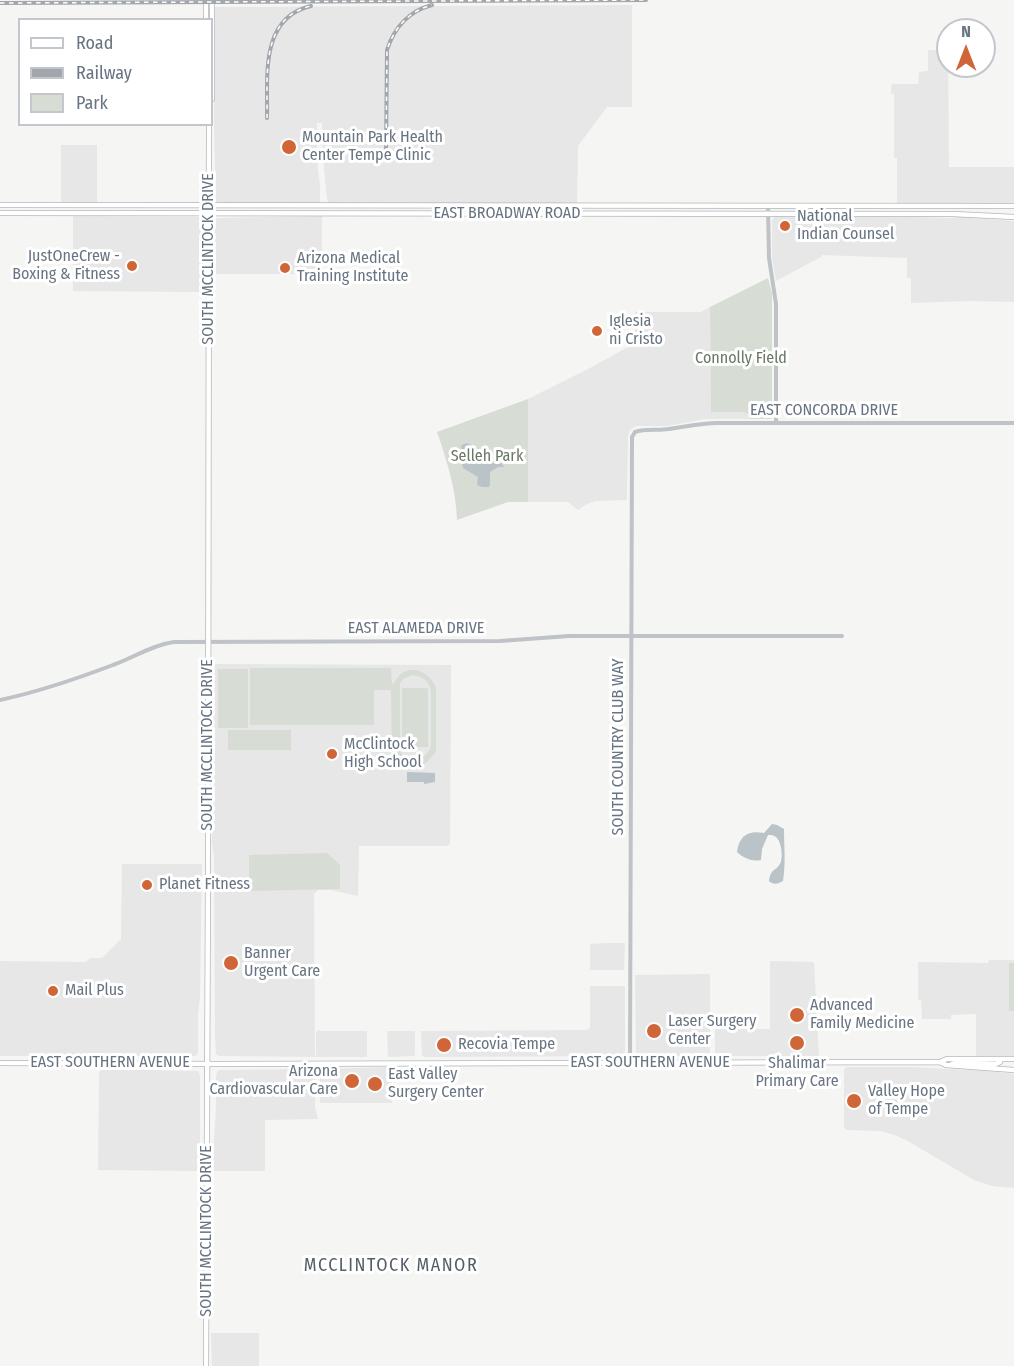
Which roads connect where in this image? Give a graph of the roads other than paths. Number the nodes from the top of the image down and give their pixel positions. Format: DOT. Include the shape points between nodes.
graph roads {
  1 [pos="206,0"];
  2 [pos="212,0"];
  3 [pos="206,18"];
  4 [pos="212,18"];
  5 [pos="209,126"];
  6 [pos="3,206"];
  7 [pos="105,206"];
  8 [pos="209,206"];
  9 [pos="303,206"];
  10 [pos="325,206"];
  11 [pos="1014,206"];
  12 [pos="768,207"];
  13 [pos="901,207"];
  14 [pos="953,207"];
  15 [pos="3,213"];
  16 [pos="105,213"];
  17 [pos="209,214"];
  18 [pos="288,214"];
  19 [pos="328,214"];
  20 [pos="768,214"];
  21 [pos="901,214"];
  22 [pos="953,214"];
  23 [pos="1014,217"];
  24 [pos="776,423"];
  25 [pos="1014,423"];
  26 [pos="635,432"];
  27 [pos="842,636"];
  28 [pos="631,637"];
  29 [pos="208,641"];
  30 [pos="0,700"];
  31 [pos="1000,1059"];
  32 [pos="1014,1059"];
  33 [pos="940,1062"];
  34 [pos="0,1063"];
  35 [pos="630,1063"];
  36 [pos="208,1064"];
  37 [pos="946,1065"];
  38 [pos="1014,1070"];
  39 [pos="206,1366"];
  1 -- 3 [label="main road"];
  2 -- 4 [label="main road"];
  5 -- 8 [label="main road, SOUTH MCCLINTOCK DRIVE"];
  6 -- 7 [label="main road, EAST BROADWAY ROAD"];
  6 -- 15 [label="main road"];
  7 -- 8 [label="main road, EAST BROADWAY ROAD"];
  7 -- 16 [label="main road"];
  8 -- 9 [label="main road, EAST BROADWAY ROAD"];
  8 -- 17 [label="main road, SOUTH MCCLINTOCK DRIVE"];
  9 -- 10 [label="main road, EAST BROADWAY ROAD"];
  9 -- 18 [label="main road"];
  10 -- 12 [label="main road, EAST BROADWAY ROAD"];
  10 -- 19 [label="main road"];
  11 -- 14 [label="main road, EAST BROADWAY ROAD"];
  12 -- 13 [label="main road, EAST BROADWAY ROAD"];
  12 -- 20 [label="street"];
  13 -- 14 [label="main road, EAST BROADWAY ROAD"];
  13 -- 21 [label="main road"];
  14 -- 22 [label="main road"];
  15 -- 16 [label="main road, EAST BROADWAY ROAD"];
  16 -- 17 [label="main road, EAST BROADWAY ROAD"];
  17 -- 18 [label="main road, EAST BROADWAY ROAD"];
  17 -- 29 [label="main road, SOUTH MCCLINTOCK DRIVE"];
  18 -- 19 [label="main road, EAST BROADWAY ROAD"];
  19 -- 20 [label="main road, EAST BROADWAY ROAD"];
  20 -- 21 [label="main road, EAST BROADWAY ROAD"];
  20 -- 24 [label="street" via="776,304"];
  21 -- 22 [label="main road, EAST BROADWAY ROAD"];
  22 -- 23 [label="main road, EAST BROADWAY ROAD"];
  24 -- 25 [label="street, EAST CONCORDA DRIVE"];
  24 -- 26 [label="street, EAST CONCORDA DRIVE" via="698,424"];
  26 -- 28 [label="street, SOUTH COUNTRY CLUB WAY"];
  27 -- 28 [label="street, EAST ALAMEDA DRIVE"];
  28 -- 29 [label="street, EAST ALAMEDA DRIVE"];
  28 -- 35 [label="street, SOUTH COUNTRY CLUB WAY"];
  29 -- 30 [label="street, EAST ALAMEDA DRIVE" via="161,644 112,666"];
  29 -- 36 [label="main road, SOUTH MCCLINTOCK DRIVE"];
  31 -- 32 [label="main road, EAST SOUTHERN AVENUE"];
  31 -- 33 [label="main road, EAST SOUTHERN AVENUE"];
  31 -- 37 [label="main road" via="996,1064"];
  33 -- 35 [label="main road, EAST SOUTHERN AVENUE"];
  33 -- 37 [label="main road, EAST SOUTHERN AVENUE"];
  34 -- 36 [label="main road, EAST SOUTHERN AVENUE"];
  35 -- 36 [label="main road, EAST SOUTHERN AVENUE"];
  36 -- 39 [label="main road, SOUTH MCCLINTOCK DRIVE"];
  37 -- 38 [label="main road, EAST SOUTHERN AVENUE"];
}
